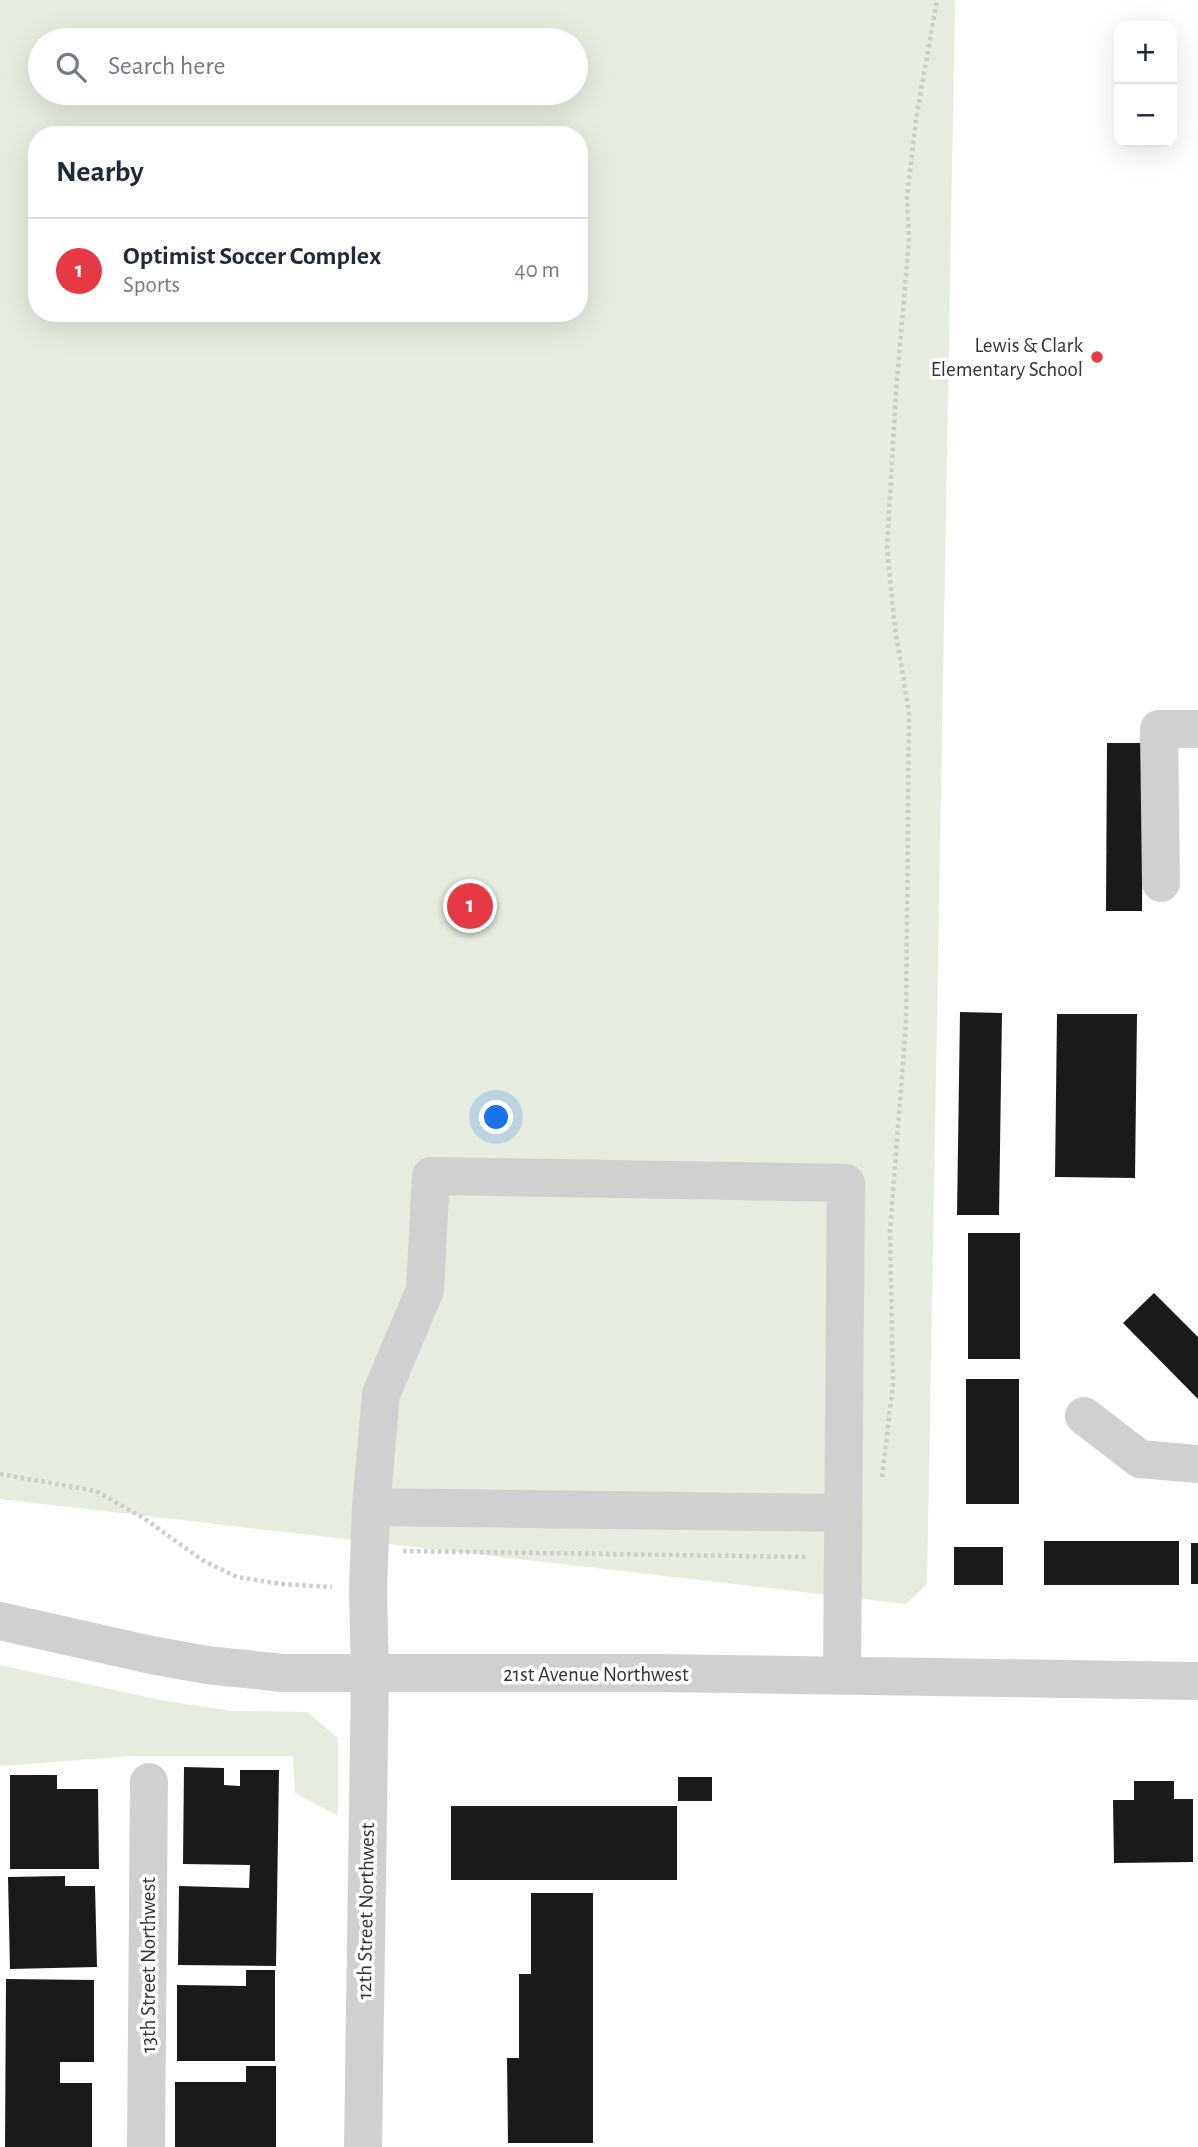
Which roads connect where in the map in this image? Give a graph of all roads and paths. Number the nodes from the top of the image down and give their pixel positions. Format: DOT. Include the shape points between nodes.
graph roads {
  1 [pos="937,0"];
  2 [pos="1198,729"];
  3 [pos="1161,883"];
  4 [pos="1084,1416"];
  5 [pos="1198,1464"];
  6 [pos="0,1474"];
  7 [pos="882,1479"];
  8 [pos="371,1507"];
  9 [pos="844,1513"];
  10 [pos="369,1550"];
  11 [pos="844,1558"];
  12 [pos="368,1589"];
  13 [pos="0,1620"];
  14 [pos="370,1674"];
  15 [pos="842,1675"];
  16 [pos="1198,1681"];
  17 [pos="149,1782"];
  18 [pos="146,2147"];
  19 [pos="363,2147"];
  1 -- 7 [label="path" via="907,198 909,240 887,548 909,726 906,1024 890,1231 893,1384"];
  2 -- 3 [label="street" via="1159,729"];
  4 -- 5 [label="street" via="1140,1458"];
  6 -- 12 [label="path" via="96,1491 202,1560 237,1577"];
  8 -- 9 [label="street"];
  8 -- 9 [label="street, 12th Street Northwest" via="382,1394 425,1290 431,1176 846,1184"];
  8 -- 10 [label="street, 12th Street Northwest"];
  9 -- 11 [label="street"];
  10 -- 11 [label="path"];
  10 -- 12 [label="street, 12th Street Northwest"];
  11 -- 15 [label="street"];
  12 -- 14 [label="street, 12th Street Northwest"];
  13 -- 14 [label="street, 21st Avenue Northwest" via="207,1665 282,1673"];
  14 -- 15 [label="street, 21st Avenue Northwest"];
  14 -- 19 [label="street, 12th Street Northwest"];
  15 -- 16 [label="street, 21st Avenue Northwest"];
  17 -- 18 [label="street, 13th Street Northwest"];
}
